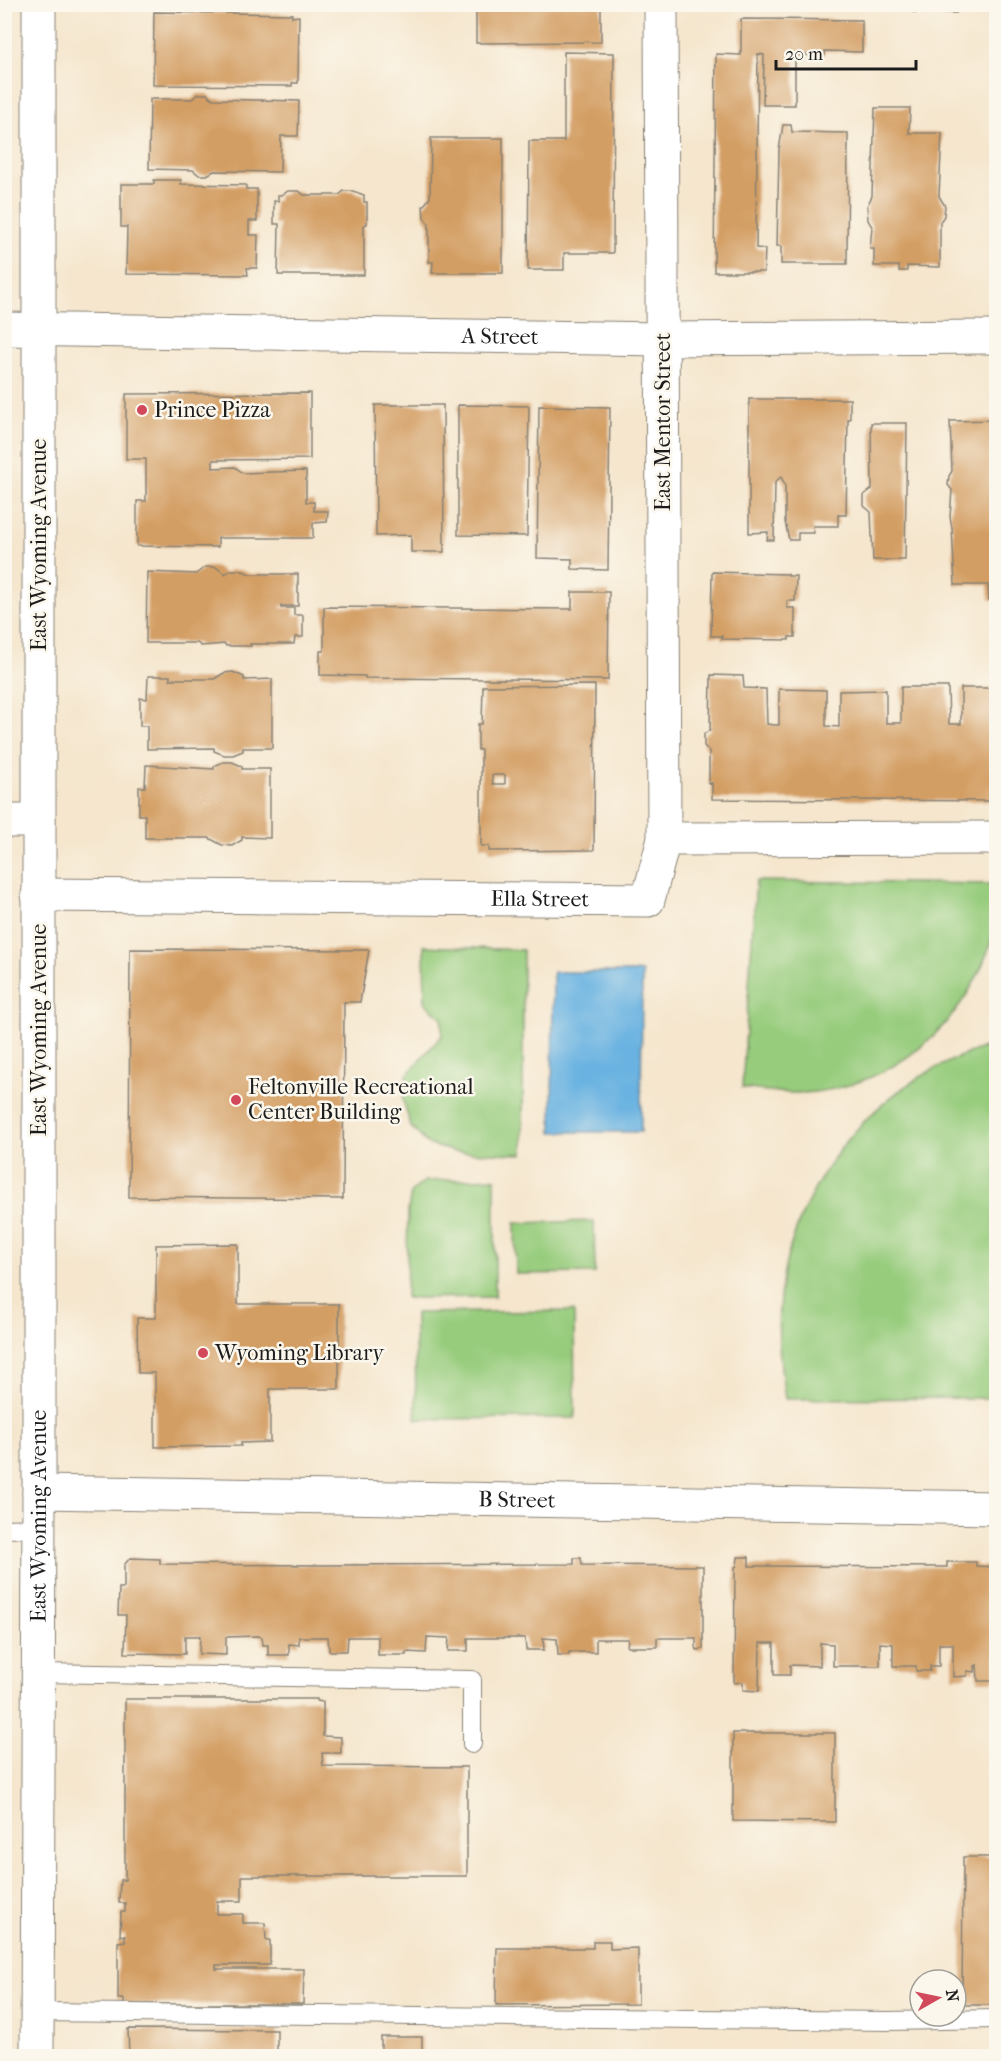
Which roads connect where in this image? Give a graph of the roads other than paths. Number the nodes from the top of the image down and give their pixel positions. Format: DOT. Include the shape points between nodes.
graph roads {
  1 [pos="39,4"];
  2 [pos="661,4"];
  3 [pos="4,329"];
  4 [pos="38,329"];
  5 [pos="996,337"];
  6 [pos="663,339"];
  7 [pos="4,821"];
  8 [pos="39,821"];
  9 [pos="996,838"];
  10 [pos="664,839"];
  11 [pos="39,895"];
  12 [pos="39,1492"];
  13 [pos="996,1508"];
  14 [pos="39,1528"];
  15 [pos="4,1529"];
  16 [pos="38,1673"];
  17 [pos="472,1744"];
  18 [pos="37,2012"];
  19 [pos="996,2019"];
  20 [pos="37,2056"];
  1 -- 4 [label="street, East Wyoming Avenue"];
  2 -- 6 [label="street, East Mentor Street"];
  3 -- 4 [label="street, A Street"];
  4 -- 6 [label="street, A Street"];
  4 -- 8 [label="street, East Wyoming Avenue"];
  5 -- 6 [label="street, A Street"];
  6 -- 10 [label="street, East Mentor Street"];
  7 -- 8 [label="street"];
  8 -- 11 [label="street, East Wyoming Avenue"];
  9 -- 10 [label="street"];
  10 -- 11 [label="street, Ella Street" via="648,900"];
  11 -- 12 [label="street, East Wyoming Avenue"];
  12 -- 13 [label="street, B Street"];
  12 -- 14 [label="street, East Wyoming Avenue"];
  14 -- 15 [label="lane"];
  14 -- 16 [label="street, East Wyoming Avenue"];
  16 -- 17 [label="lane" via="472,1680"];
  16 -- 18 [label="street, East Wyoming Avenue"];
  18 -- 19 [label="lane"];
  18 -- 20 [label="street, East Wyoming Avenue"];
}
